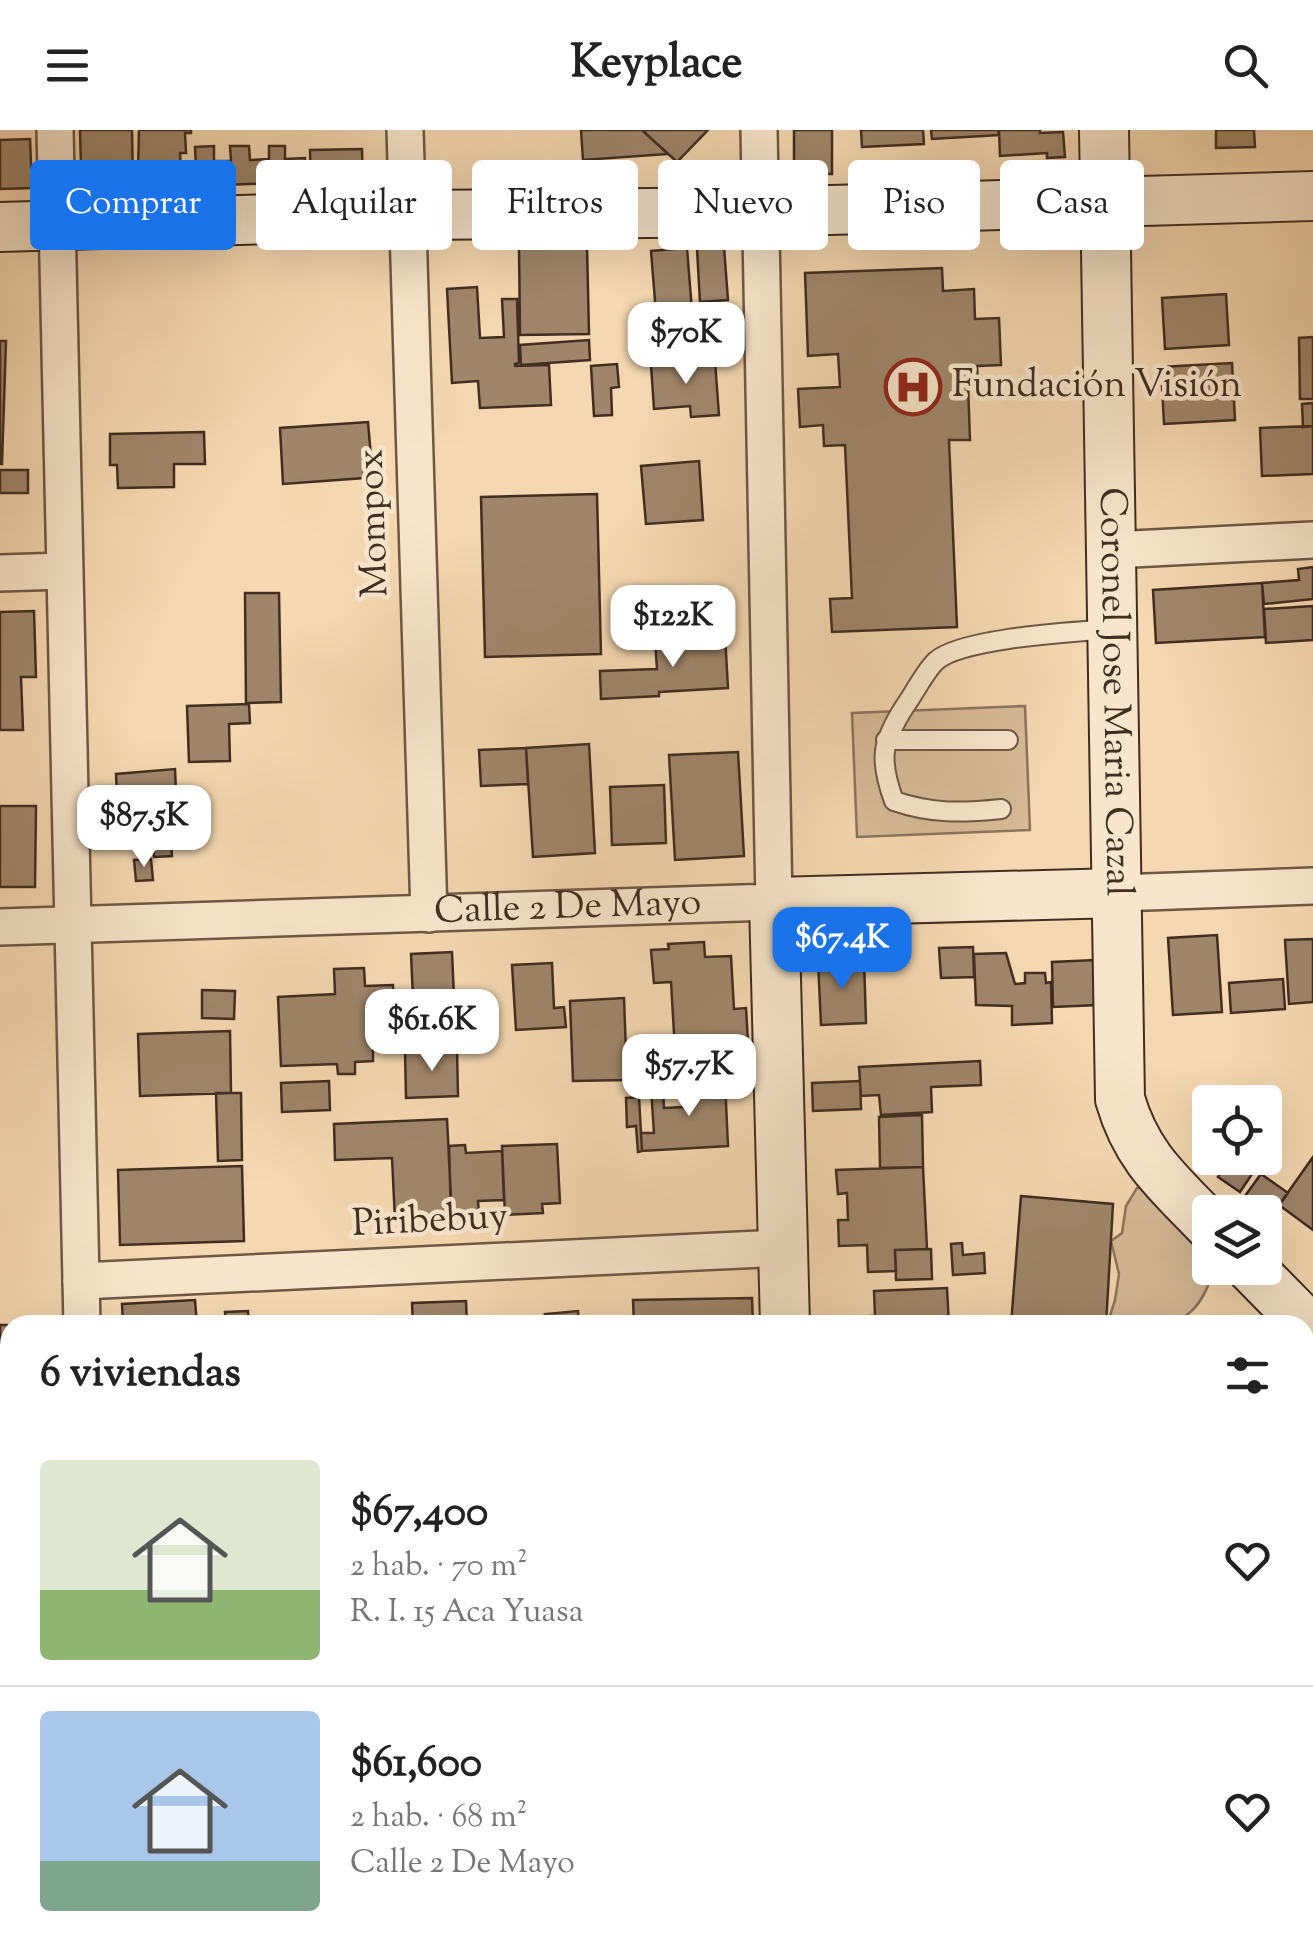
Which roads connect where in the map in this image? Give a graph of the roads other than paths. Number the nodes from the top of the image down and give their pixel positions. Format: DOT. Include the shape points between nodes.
graph roads {
  1 [pos="55,130"];
  2 [pos="405,130"];
  3 [pos="759,130"];
  4 [pos="1104,130"];
  5 [pos="56,160"];
  6 [pos="406,160"];
  7 [pos="760,160"];
  8 [pos="1105,160"];
  9 [pos="1313,196"];
  10 [pos="1144,201"];
  11 [pos="1000,205"];
  12 [pos="828,210"];
  13 [pos="658,213"];
  14 [pos="452,215"];
  15 [pos="30,225"];
  16 [pos="0,227"];
  17 [pos="58,250"];
  18 [pos="409,250"];
  19 [pos="763,250"];
  20 [pos="1107,250"];
  21 [pos="1313,540"];
  22 [pos="1112,550"];
  23 [pos="64,571"];
  24 [pos="0,573"];
  25 [pos="1112,629"];
  26 [pos="886,740"];
  27 [pos="1008,740"];
  28 [pos="1001,809"];
  29 [pos="1313,886"];
  30 [pos="1118,893"];
  31 [pos="774,902"];
  32 [pos="429,914"];
  33 [pos="73,926"];
  34 [pos="0,927"];
  35 [pos="1192,1207"];
  36 [pos="783,1248"];
  37 [pos="81,1281"];
  38 [pos="1267,1285"];
  39 [pos="82,1315"];
  40 [pos="785,1315"];
  41 [pos="1297,1315"];
  1 -- 5 [label="street"];
  2 -- 6 [label="street, Mompox"];
  3 -- 7 [label="street"];
  4 -- 8 [label="street, Coronel Jose Maria Cazal"];
  9 -- 10 [label="street"];
  11 -- 12 [label="street"];
  13 -- 14 [label="street"];
  15 -- 16 [label="street"];
  17 -- 23 [label="street"];
  18 -- 32 [label="street, Mompox"];
  19 -- 31 [label="street"];
  20 -- 22 [label="street, Coronel Jose Maria Cazal"];
  21 -- 22 [label="street"];
  22 -- 25 [label="street, Coronel Jose Maria Cazal"];
  23 -- 24 [label="street"];
  23 -- 33 [label="street"];
  25 -- 26 [label="lane" via="970,645 936,660"];
  25 -- 30 [label="street, Coronel Jose Maria Cazal"];
  26 -- 27 [label="lane"];
  26 -- 28 [label="lane" via="884,773 894,801 960,813"];
  29 -- 30 [label="street, Calle 2 De Mayo"];
  30 -- 31 [label="street, Calle 2 De Mayo"];
  30 -- 35 [label="street, Coronel Jose Maria Cazal" via="1120,1099 1150,1164"];
  31 -- 32 [label="street, Calle 2 De Mayo"];
  31 -- 36 [label="street"];
  32 -- 33 [label="street, Calle 2 De Mayo"];
  33 -- 34 [label="street, Calle 2 De Mayo"];
  33 -- 37 [label="street"];
  36 -- 37 [label="street, Piribebuy"];
  36 -- 40 [label="street"];
  37 -- 39 [label="street"];
  38 -- 41 [label="street"];
}
